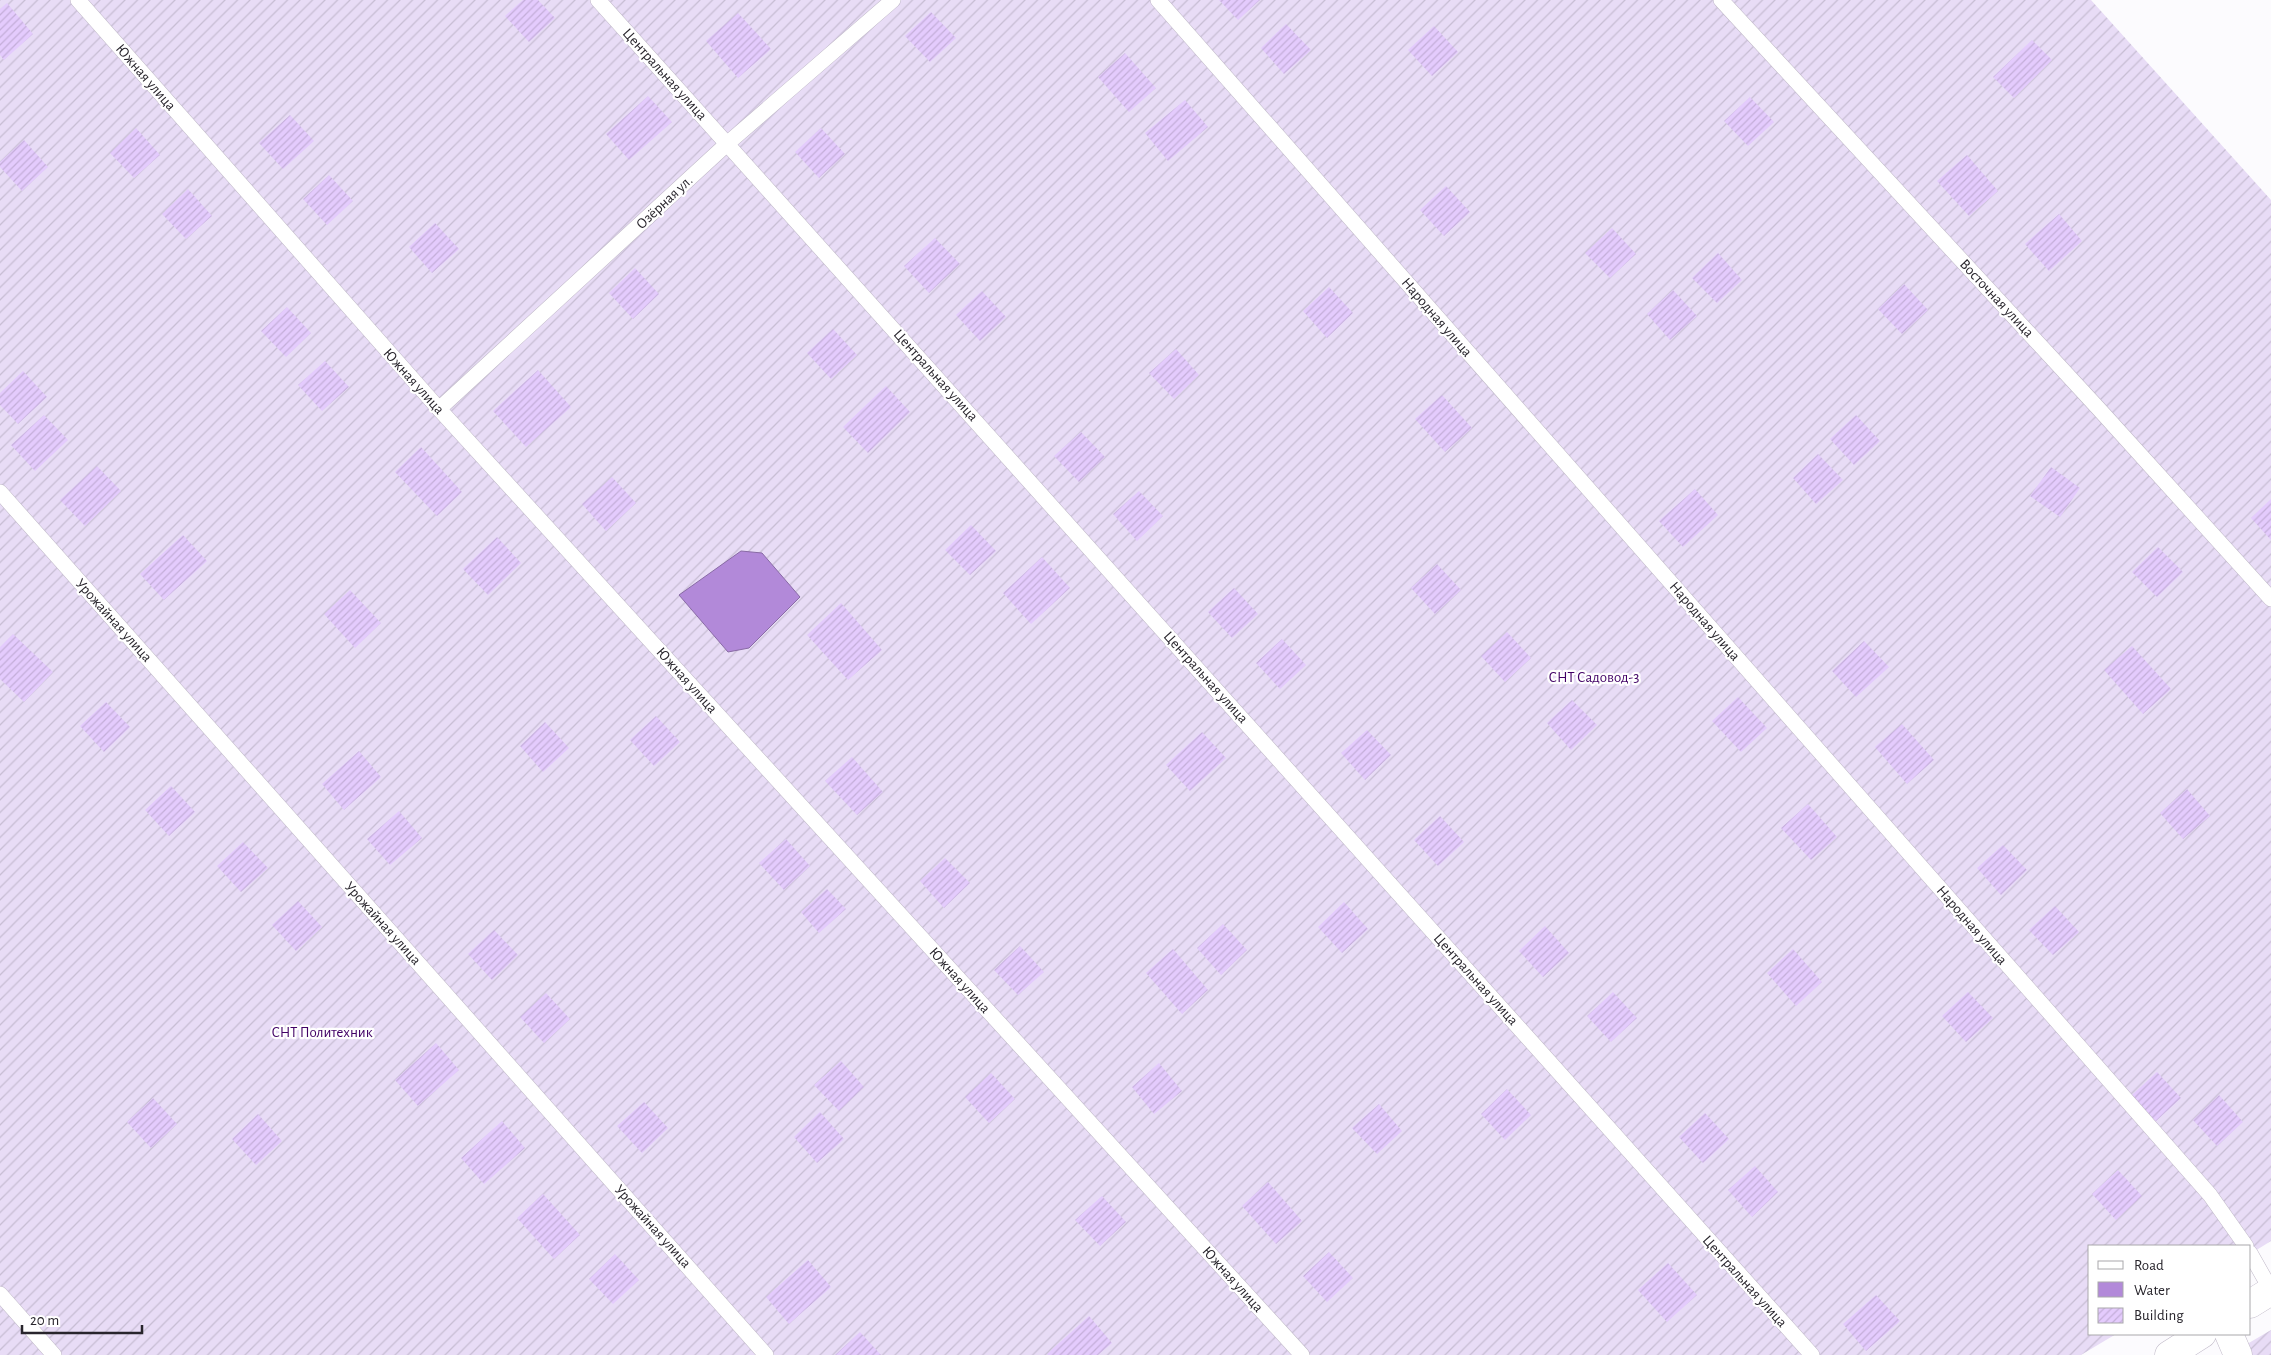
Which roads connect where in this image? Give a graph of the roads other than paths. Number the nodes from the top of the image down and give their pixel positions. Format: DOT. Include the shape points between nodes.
graph roads {
  1 [pos="78,0"];
  2 [pos="598,0"];
  3 [pos="893,0"];
  4 [pos="1158,0"];
  5 [pos="1721,0"];
  6 [pos="728,143"];
  7 [pos="440,409"];
  8 [pos="0,492"];
  9 [pos="2271,599"];
  10 [pos="2245,1245"];
  11 [pos="2251,1255"];
  12 [pos="2271,1290"];
  13 [pos="0,1294"];
  14 [pos="2251,1303"];
  15 [pos="2200,1335"];
  16 [pos="2229,1335"];
  17 [pos="54,1355"];
  18 [pos="766,1355"];
  19 [pos="1302,1355"];
  20 [pos="1812,1355"];
  21 [pos="2169,1355"];
  22 [pos="2238,1355"];
  1 -- 7 [label="lane, Южная улица"];
  2 -- 6 [label="lane, Центральная улица"];
  3 -- 6 [label="lane, Озёрная ул."];
  4 -- 10 [label="lane, Народная улица" via="2210,1196"];
  5 -- 9 [label="lane, Восточная улица" via="2092,400"];
  6 -- 7 [label="lane, Озёрная ул."];
  6 -- 20 [label="lane, Центральная улица"];
  7 -- 19 [label="lane, Южная улица"];
  8 -- 18 [label="lane, Урожайная улица"];
  11 -- 12 [label="lane"];
  12 -- 14 [label="street"];
  13 -- 17 [label="lane"];
  15 -- 21 [label="street"];
  16 -- 22 [label="street"];
}
